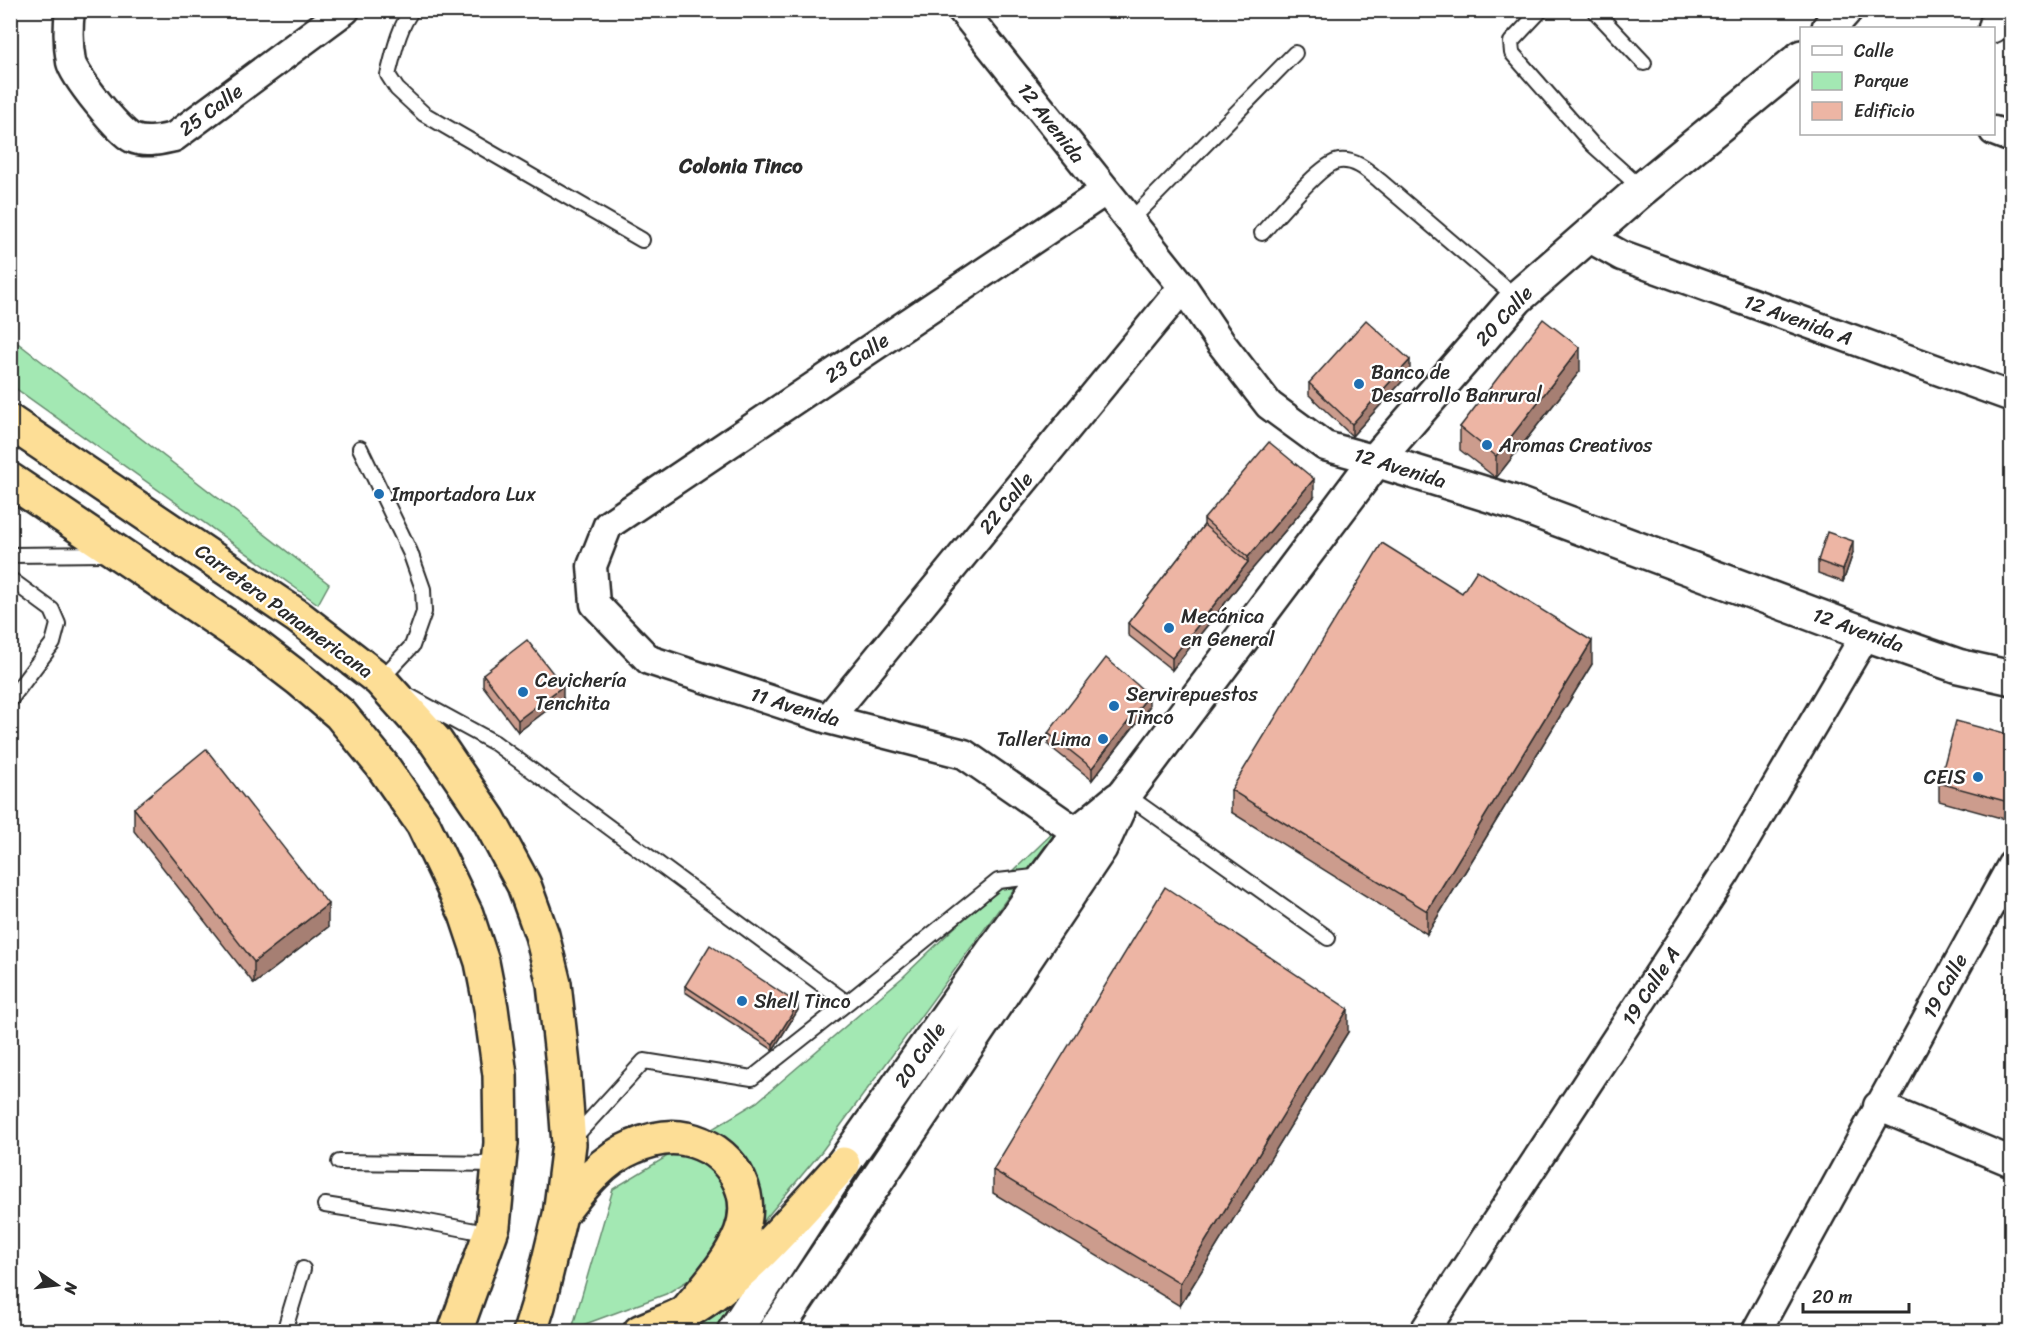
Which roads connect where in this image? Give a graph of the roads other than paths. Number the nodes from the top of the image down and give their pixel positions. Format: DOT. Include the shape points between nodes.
graph roads {
  1 [pos="70,10"];
  2 [pos="345,10"];
  3 [pos="412,10"];
  4 [pos="963,10"];
  5 [pos="1541,10"];
  6 [pos="1594,10"];
  7 [pos="1845,10"];
  8 [pos="1998,10"];
  9 [pos="1830,27"];
  10 [pos="1993,27"];
  11 [pos="1295,53"];
  12 [pos="1800,62"];
  13 [pos="1644,63"];
  14 [pos="1995,131"];
  15 [pos="2012,138"];
  16 [pos="1642,189"];
  17 [pos="1105,191"];
  18 [pos="1130,221"];
  19 [pos="1262,232"];
  20 [pos="1588,237"];
  21 [pos="642,240"];
  22 [pos="1183,286"];
  23 [pos="1517,298"];
  24 [pos="2012,397"];
  25 [pos="10,422"];
  26 [pos="360,448"];
  27 [pos="1376,460"];
  28 [pos="10,480"];
  29 [pos="608,525"];
  30 [pos="122,554"];
  31 [pos="10,555"];
  32 [pos="10,579"];
  33 [pos="1866,634"];
  34 [pos="2012,678"];
  35 [pos="380,680"];
  36 [pos="10,700"];
  37 [pos="828,719"];
  38 [pos="1125,794"];
  39 [pos="1078,833"];
  40 [pos="2012,865"];
  41 [pos="1047,875"];
  42 [pos="1328,938"];
  43 [pos="847,1003"];
  44 [pos="1878,1106"];
  45 [pos="569,1144"];
  46 [pos="339,1162"];
  47 [pos="2012,1162"];
  48 [pos="500,1164"];
  49 [pos="843,1164"];
  50 [pos="325,1205"];
  51 [pos="560,1215"];
  52 [pos="491,1234"];
  53 [pos="303,1269"];
  54 [pos="469,1291"];
  55 [pos="665,1321"];
  56 [pos="536,1323"];
  57 [pos="284,1332"];
  58 [pos="433,1332"];
  59 [pos="455,1332"];
  60 [pos="734,1332"];
  61 [pos="775,1332"];
  62 [pos="1424,1332"];
  63 [pos="1756,1332"];
  1 -- 2 [label="street, 25 Calle" via="72,65 109,118 131,138 147,142 174,137"];
  3 -- 21 [label="lane" via="396,43 388,75 397,89 424,114"];
  4 -- 17 [label="street, 12 Avenida"];
  5 -- 16 [label="lane" via="1510,42 1512,53 1592,144"];
  6 -- 13 [label="lane"];
  7 -- 9 [label="main road"];
  8 -- 10 [label="street"];
  11 -- 18 [label="lane"];
  12 -- 16 [label="main road, 20 Calle"];
  14 -- 15 [label="street"];
  16 -- 20 [label="main road, 20 Calle"];
  17 -- 18 [label="street, 12 Avenida"];
  17 -- 29 [label="street, 23 Calle"];
  18 -- 22 [label="street, 12 Avenida"];
  19 -- 23 [label="lane" via="1322,169 1338,161 1356,163"];
  20 -- 23 [label="main road, 20 Calle"];
  20 -- 24 [label="street, 12 Avenida A" via="1622,256"];
  22 -- 27 [label="street, 12 Avenida" via="1269,405 1325,446"];
  22 -- 37 [label="street, 22 Calle"];
  23 -- 27 [label="main road, 20 Calle"];
  25 -- 35 [label="highway, Carretera Panamericana" via="297,616"];
  26 -- 35 [label="lane" via="410,552 423,589 423,612 412,646"];
  27 -- 33 [label="main road, 12 Avenida" via="1512,502"];
  27 -- 38 [label="main road, 20 Calle"];
  28 -- 30 [label="highway"];
  29 -- 37 [label="street, 11 Avenida" via="592,566 595,604 649,660"];
  30 -- 31 [label="lane"];
  30 -- 48 [label="highway" via="252,643 340,714 423,824 466,914 482,962 500,1075"];
  32 -- 36 [label="lane" via="52,610 58,624 53,643"];
  33 -- 34 [label="main road, 12 Avenida" via="1958,666"];
  33 -- 62 [label="street, 19 Calle A" via="1726,872"];
  35 -- 43 [label="lane" via="495,742"];
  35 -- 45 [label="highway, Carretera Panamericana" via="436,741 489,820 524,885 554,984"];
  37 -- 39 [label="street, 11 Avenida" via="964,754"];
  38 -- 39 [label="main road, 20 Calle"];
  38 -- 42 [label="lane"];
  38 -- 61 [label="main road, 20 Calle" via="1100,848"];
  39 -- 41 [label="main road, 20 Calle"];
  40 -- 44 [label="street, 19 Calle"];
  41 -- 43 [label="lane" via="998,881"];
  41 -- 49 [label="main road, 20 Calle"];
  43 -- 45 [label="lane" via="752,1078 644,1061"];
  44 -- 47 [label="street"];
  44 -- 63 [label="street, 19 Calle"];
  45 -- 51 [label="highway, Carretera Panamericana"];
  46 -- 48 [label="lane"];
  48 -- 52 [label="highway"];
  49 -- 55 [label="highway" via="763,1250 716,1292"];
  49 -- 60 [label="main road, 20 Calle"];
  50 -- 52 [label="lane"];
  51 -- 55 [label="highway" via="602,1167 631,1148 669,1137 704,1145 732,1167 745,1196 741,1231 722,1266"];
  51 -- 56 [label="highway, Carretera Panamericana"];
  52 -- 54 [label="highway"];
  53 -- 57 [label="lane"];
  54 -- 58 [label="highway"];
  54 -- 59 [label="highway"];
}
